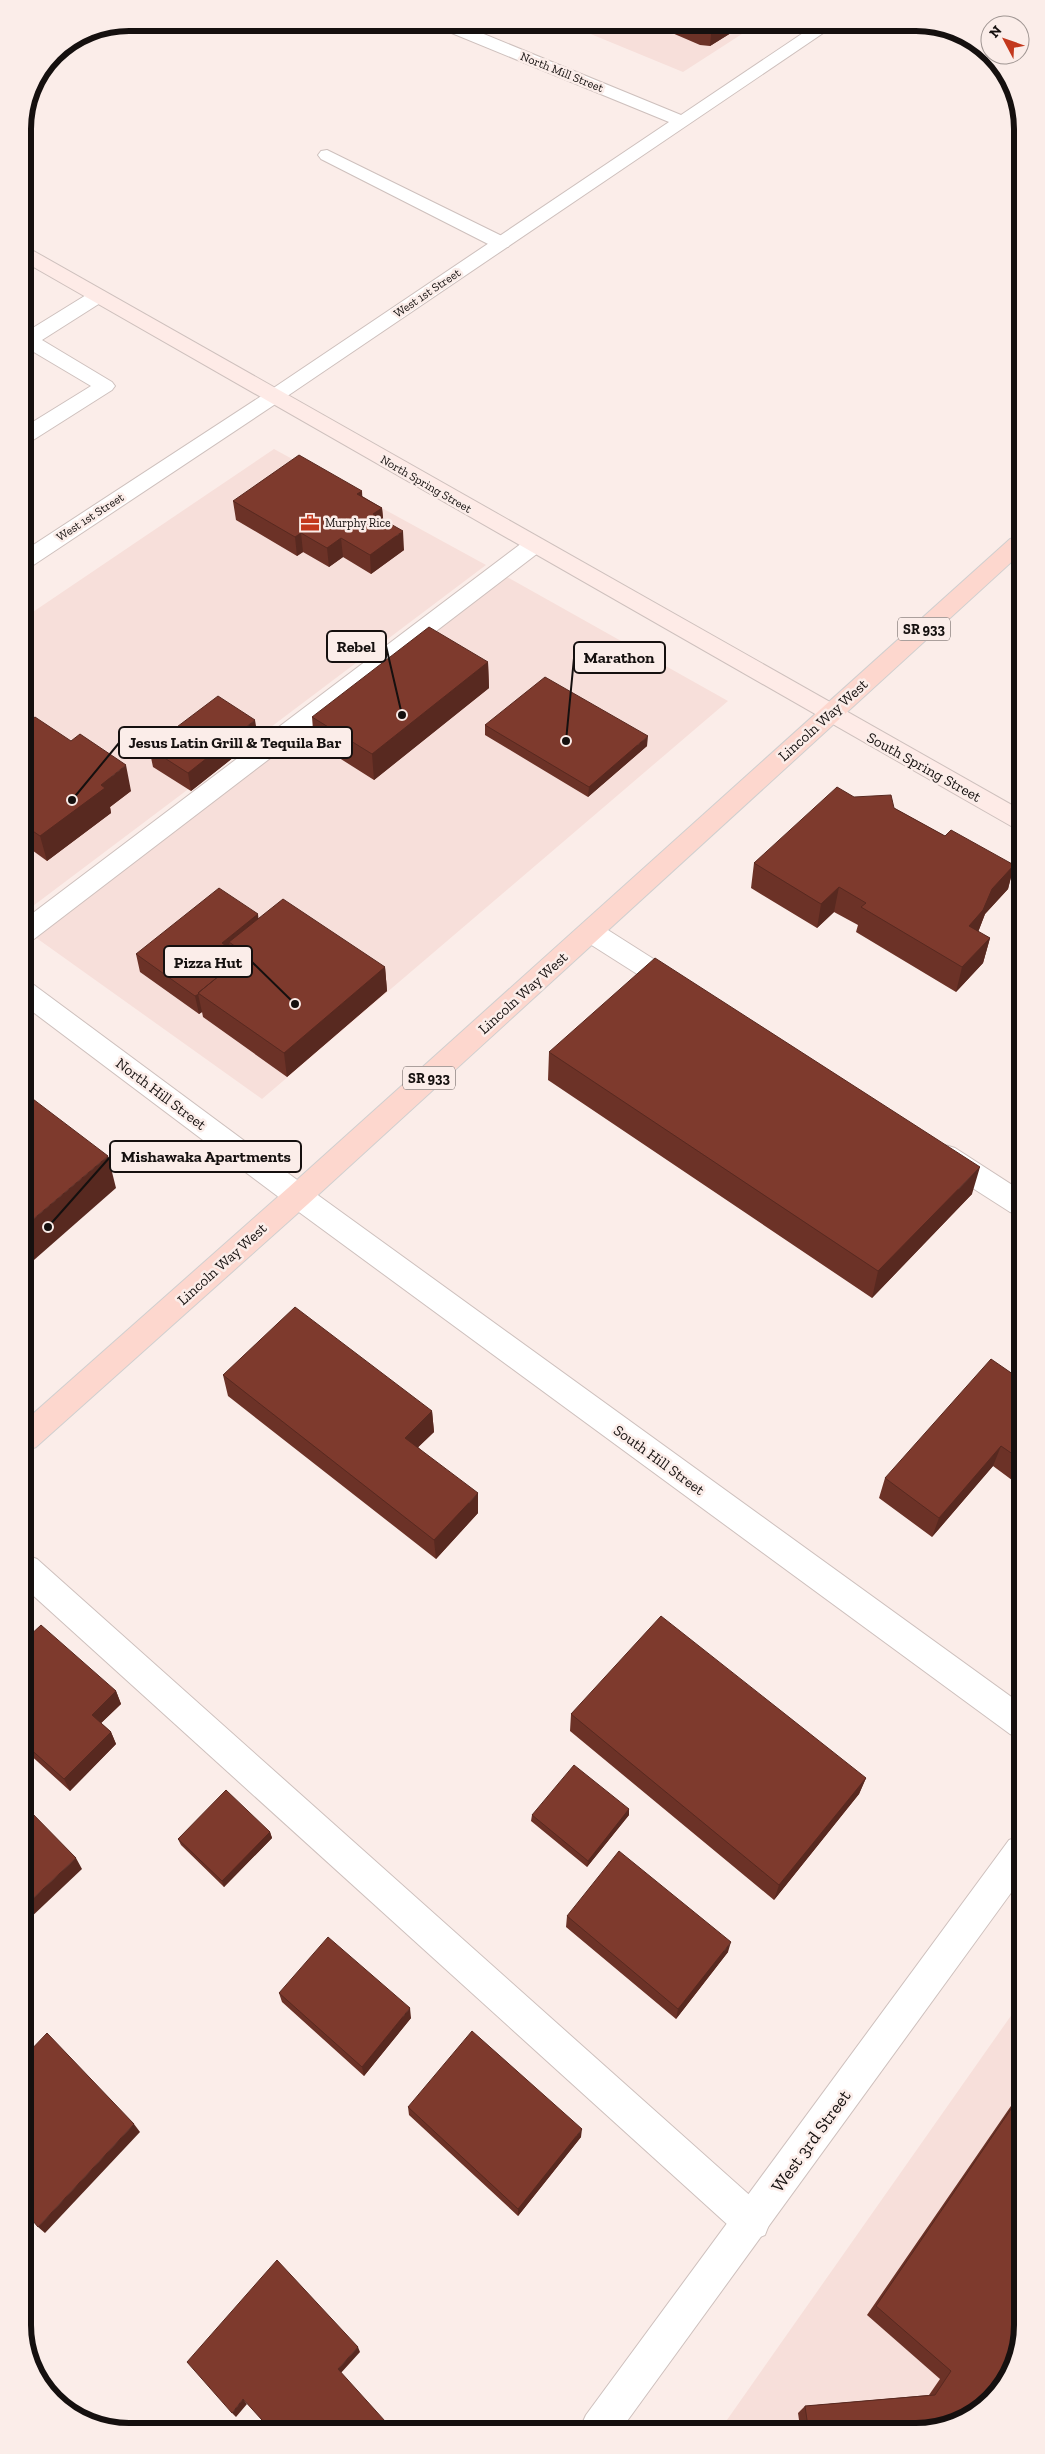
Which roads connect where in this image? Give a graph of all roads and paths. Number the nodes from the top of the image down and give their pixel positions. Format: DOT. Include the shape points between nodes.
graph roads {
  1 [pos="462,31"];
  2 [pos="817,31"];
  3 [pos="681,121"];
  4 [pos="328,155"];
  5 [pos="501,243"];
  6 [pos="31,258"];
  7 [pos="98,296"];
  8 [pos="31,338"];
  9 [pos="31,344"];
  10 [pos="273,397"];
  11 [pos="31,433"];
  12 [pos="534,545"];
  13 [pos="1014,548"];
  14 [pos="31,556"];
  15 [pos="829,714"];
  16 [pos="1014,817"];
  17 [pos="31,927"];
  18 [pos="590,932"];
  19 [pos="31,996"];
  20 [pos="700,1001"];
  21 [pos="927,1145"];
  22 [pos="298,1196"];
  23 [pos="1014,1200"];
  24 [pos="31,1434"];
  25 [pos="31,1573"];
  26 [pos="1014,1718"];
  27 [pos="1014,1862"];
  28 [pos="752,2222"];
  29 [pos="603,2423"];
  1 -- 3 [label="street, North Mill Street"];
  2 -- 3 [label="street, West 1st Street"];
  3 -- 5 [label="street, West 1st Street"];
  4 -- 5 [label="street"];
  5 -- 10 [label="street, West 1st Street"];
  6 -- 7 [label="street, North Spring Street"];
  7 -- 8 [label="street"];
  7 -- 10 [label="street, North Spring Street"];
  9 -- 11 [label="street" via="105,386"];
  10 -- 12 [label="street, North Spring Street"];
  10 -- 14 [label="street, West 1st Street"];
  12 -- 15 [label="street, North Spring Street"];
  12 -- 17 [label="street"];
  13 -- 15 [label="main road, Lincoln Way West / SR 933"];
  15 -- 16 [label="street, South Spring Street"];
  15 -- 18 [label="main road, Lincoln Way West / SR 933"];
  18 -- 20 [label="street"];
  18 -- 22 [label="main road, Lincoln Way West / SR 933"];
  19 -- 22 [label="street, North Hill Street"];
  21 -- 23 [label="street"];
  22 -- 24 [label="main road, Lincoln Way West / SR 933"];
  22 -- 26 [label="street, South Hill Street"];
  25 -- 28 [label="street"];
  27 -- 28 [label="street, West 3rd Street"];
  28 -- 29 [label="street, West 3rd Street"];
}
